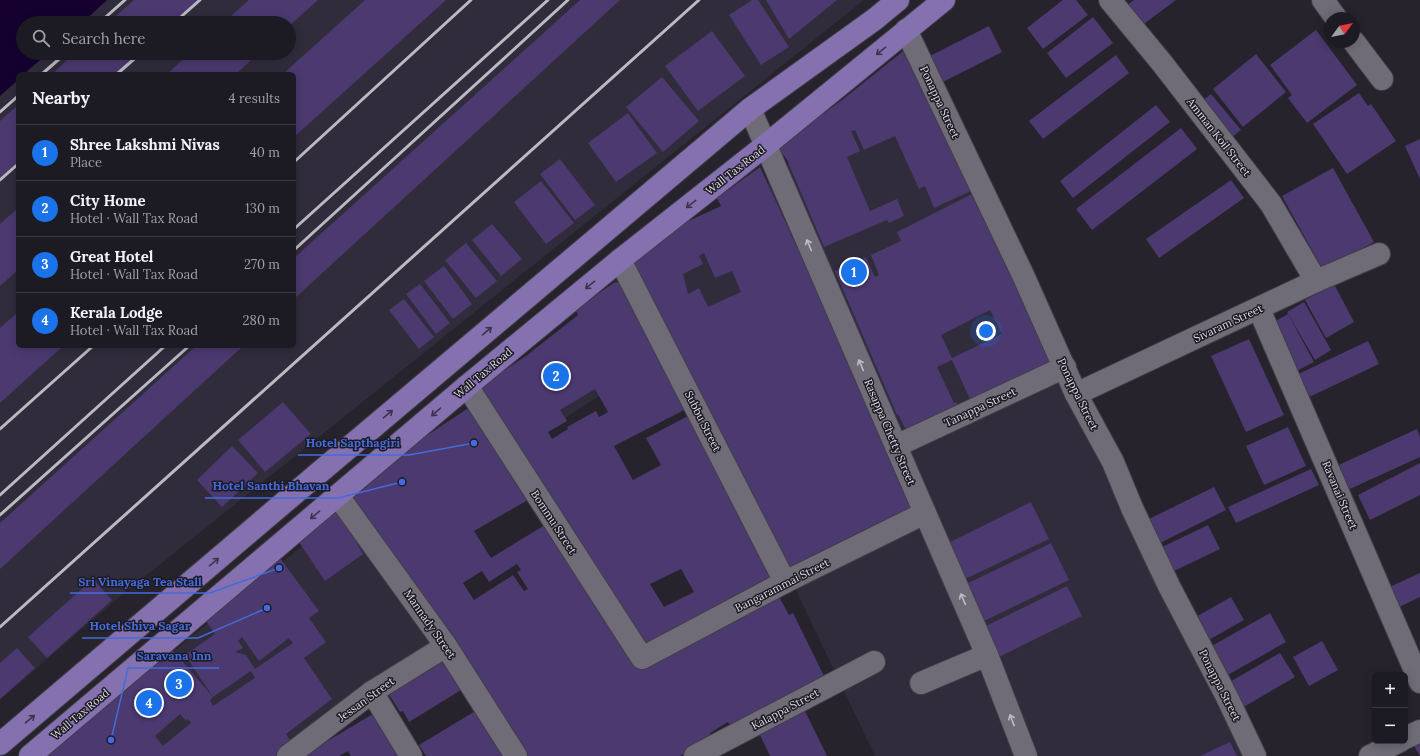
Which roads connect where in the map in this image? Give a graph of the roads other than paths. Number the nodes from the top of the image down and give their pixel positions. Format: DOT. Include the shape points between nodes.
graph roads {
  1 [pos="898,0"];
  2 [pos="944,0"];
  3 [pos="1110,0"];
  4 [pos="1323,0"];
  5 [pos="1332,12"];
  6 [pos="906,30"];
  7 [pos="1359,48"];
  8 [pos="1382,79"];
  9 [pos="750,109"];
  10 [pos="766,145"];
  11 [pos="1379,254"];
  12 [pos="620,260"];
  13 [pos="1316,281"];
  14 [pos="1259,309"];
  15 [pos="1065,367"];
  16 [pos="467,386"];
  17 [pos="1076,394"];
  18 [pos="896,446"];
  19 [pos="338,496"];
  20 [pos="925,513"];
  21 [pos="785,582"];
  22 [pos="446,646"];
  23 [pos="987,655"];
  24 [pos="642,658"];
  25 [pos="874,662"];
  26 [pos="1420,682"];
  27 [pos="921,683"];
  28 [pos="372,692"];
  29 [pos="1420,731"];
  30 [pos="1408,737"];
  31 [pos="0,744"];
  32 [pos="1394,744"];
  33 [pos="30,756"];
  34 [pos="288,756"];
  35 [pos="411,756"];
  36 [pos="516,756"];
  37 [pos="696,756"];
  38 [pos="1026,756"];
  39 [pos="1255,756"];
  40 [pos="1370,756"];
  1 -- 9 [label="main road"];
  2 -- 6 [label="main road, Wall Tax Road"];
  3 -- 13 [label="street, Amman Koil Street" via="1162,63 1270,204"];
  4 -- 5 [label="street"];
  6 -- 10 [label="main road, Wall Tax Road, one-way"];
  6 -- 15 [label="street, Ponappa Street"];
  7 -- 8 [label="street"];
  9 -- 10 [label="street, Rasappa Chetty Street"];
  31 -- 9 [label="main road, one-way"];
  10 -- 12 [label="main road, Wall Tax Road, one-way"];
  18 -- 10 [label="street, Rasappa Chetty Street, one-way"];
  11 -- 13 [label="street, Sivaram Street"];
  12 -- 16 [label="main road, Wall Tax Road, one-way"];
  12 -- 21 [label="street, Subbu Street"];
  13 -- 14 [label="street, Sivaram Street"];
  14 -- 17 [label="street, Sivaram Street"];
  14 -- 26 [label="street, Ravanai Street"];
  15 -- 17 [label="street, Ponappa Street"];
  15 -- 18 [label="street, Tanappa Street"];
  16 -- 19 [label="main road, Wall Tax Road, one-way"];
  16 -- 24 [label="street, Bommu Street"];
  17 -- 39 [label="street, Ponappa Street" via="1113,462 1168,586 1228,697"];
  18 -- 20 [label="street, Rasappa Chetty Street"];
  19 -- 22 [label="street, Mannady Street"];
  19 -- 33 [label="main road, Wall Tax Road, one-way"];
  20 -- 21 [label="street, Bangarammai Street"];
  23 -- 20 [label="street, Rasappa Chetty Street, one-way"];
  21 -- 24 [label="street, Bangarammai Street"];
  22 -- 28 [label="street, Jessan Street"];
  22 -- 36 [label="street, Mannady Street"];
  23 -- 27 [label="street"];
  38 -- 23 [label="street, Rasappa Chetty Street, one-way"];
  25 -- 37 [label="street, Kalappa Street"];
  28 -- 34 [label="street, Jessan Street"];
  28 -- 35 [label="street"];
  29 -- 30 [label="street"];
  32 -- 40 [label="street"];
}
